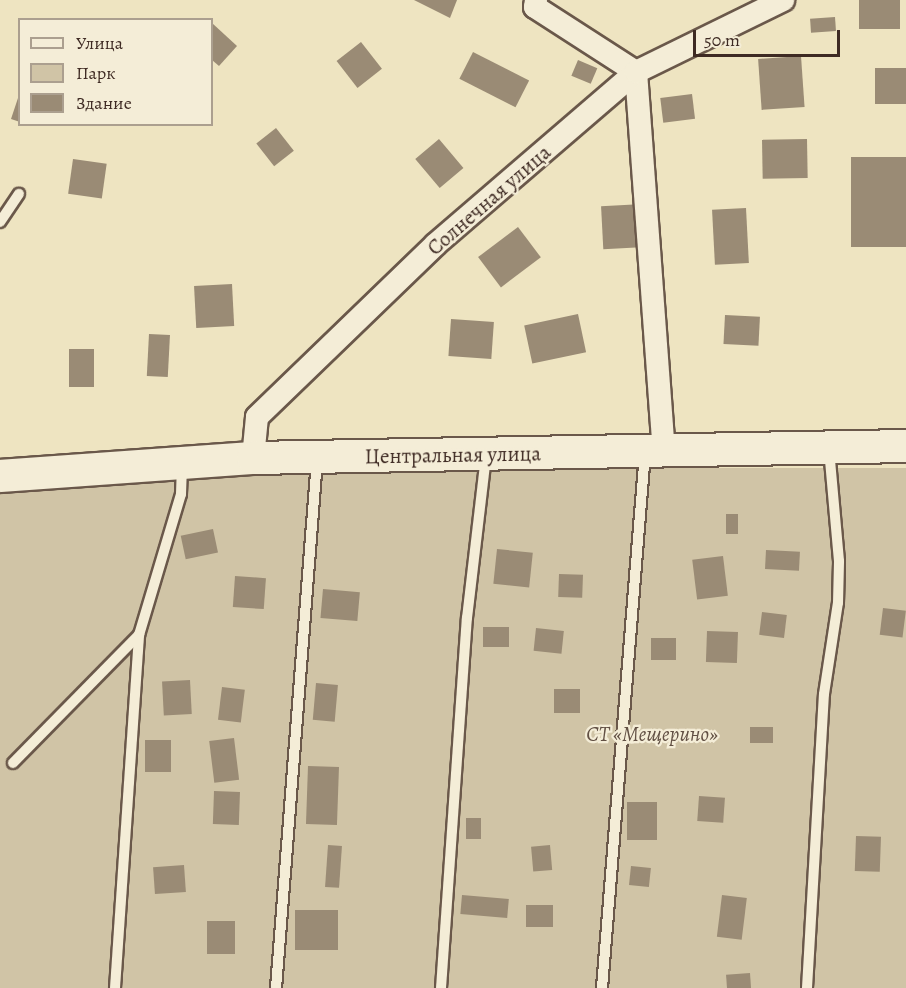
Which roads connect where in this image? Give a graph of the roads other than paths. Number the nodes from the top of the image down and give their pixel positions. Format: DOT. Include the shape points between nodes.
graph roads {
  1 [pos="536,0"];
  2 [pos="783,0"];
  3 [pos="636,72"];
  4 [pos="19,194"];
  5 [pos="0,222"];
  6 [pos="906,446"];
  7 [pos="829,449"];
  8 [pos="655,450"];
  9 [pos="486,455"];
  10 [pos="317,457"];
  11 [pos="253,458"];
  12 [pos="183,462"];
  13 [pos="0,476"];
  14 [pos="139,636"];
  15 [pos="14,763"];
  16 [pos="115,988"];
  17 [pos="276,988"];
  18 [pos="441,988"];
  19 [pos="602,988"];
  20 [pos="807,988"];
  1 -- 3 [label="street" via="535,7"];
  2 -- 3 [label="street, Солнечная улица"];
  3 -- 8 [label="street"];
  3 -- 11 [label="street, Солнечная улица" via="436,244 257,417"];
  4 -- 5 [label="lane"];
  6 -- 7 [label="street, Центральная улица"];
  7 -- 8 [label="street, Центральная улица"];
  7 -- 20 [label="lane" via="838,593 824,694"];
  8 -- 9 [label="street, Центральная улица"];
  8 -- 19 [label="lane"];
  9 -- 10 [label="street, Центральная улица"];
  9 -- 18 [label="lane" via="466,618"];
  10 -- 11 [label="street, Центральная улица"];
  10 -- 17 [label="lane"];
  11 -- 12 [label="street, Центральная улица"];
  12 -- 13 [label="street, Центральная улица"];
  12 -- 14 [label="lane" via="181,494"];
  14 -- 15 [label="lane"];
  14 -- 16 [label="lane"];
}
